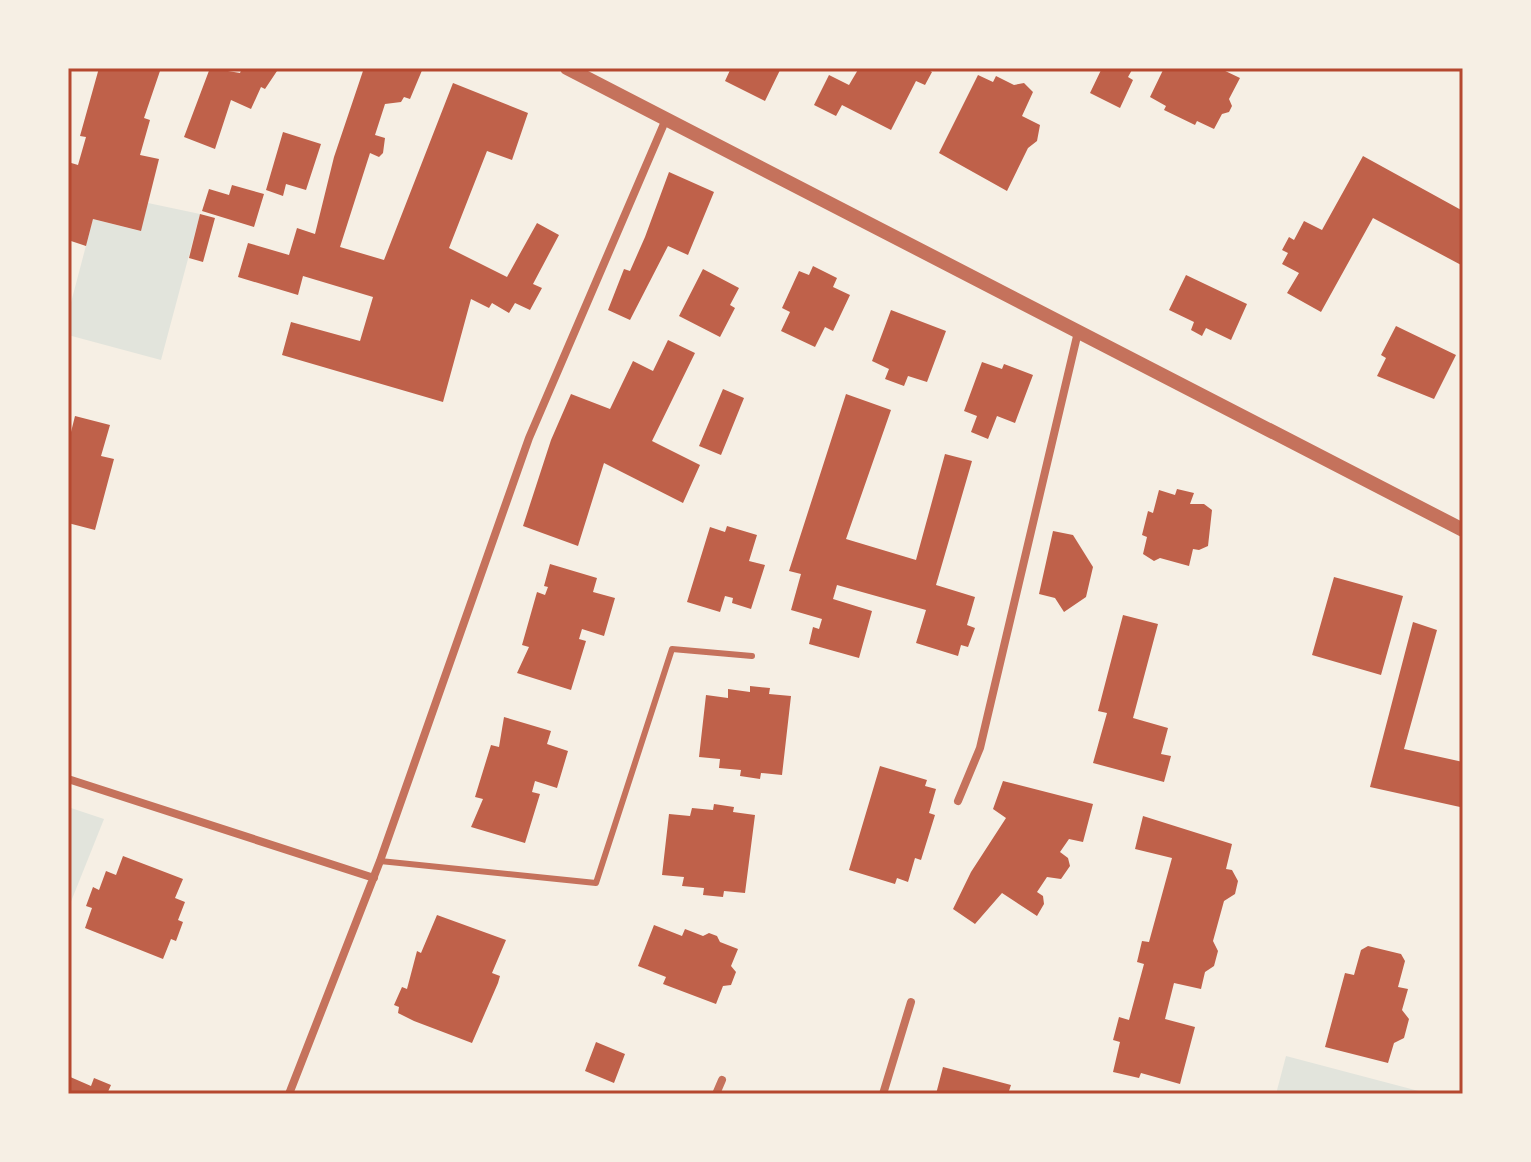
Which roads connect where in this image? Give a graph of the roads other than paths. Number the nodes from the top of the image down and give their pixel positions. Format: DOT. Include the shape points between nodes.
graph roads {
  1 [pos="567,68"];
  2 [pos="666,119"];
  3 [pos="1078,332"];
  4 [pos="1463,530"];
  5 [pos="752,656"];
  6 [pos="68,779"];
  7 [pos="958,801"];
  8 [pos="380,861"];
  9 [pos="374,878"];
  10 [pos="911,1002"];
  11 [pos="722,1080"];
  12 [pos="289,1094"];
  13 [pos="716,1094"];
  14 [pos="883,1094"];
  1 -- 2 [label="street"];
  2 -- 3 [label="street"];
  2 -- 8 [label="street" via="529,438"];
  3 -- 4 [label="street"];
  3 -- 7 [label="street" via="980,748"];
  5 -- 8 [label="lane" via="672,649 596,883"];
  6 -- 9 [label="street"];
  8 -- 9 [label="street"];
  9 -- 12 [label="street"];
  10 -- 14 [label="street"];
  11 -- 13 [label="street"];
}
